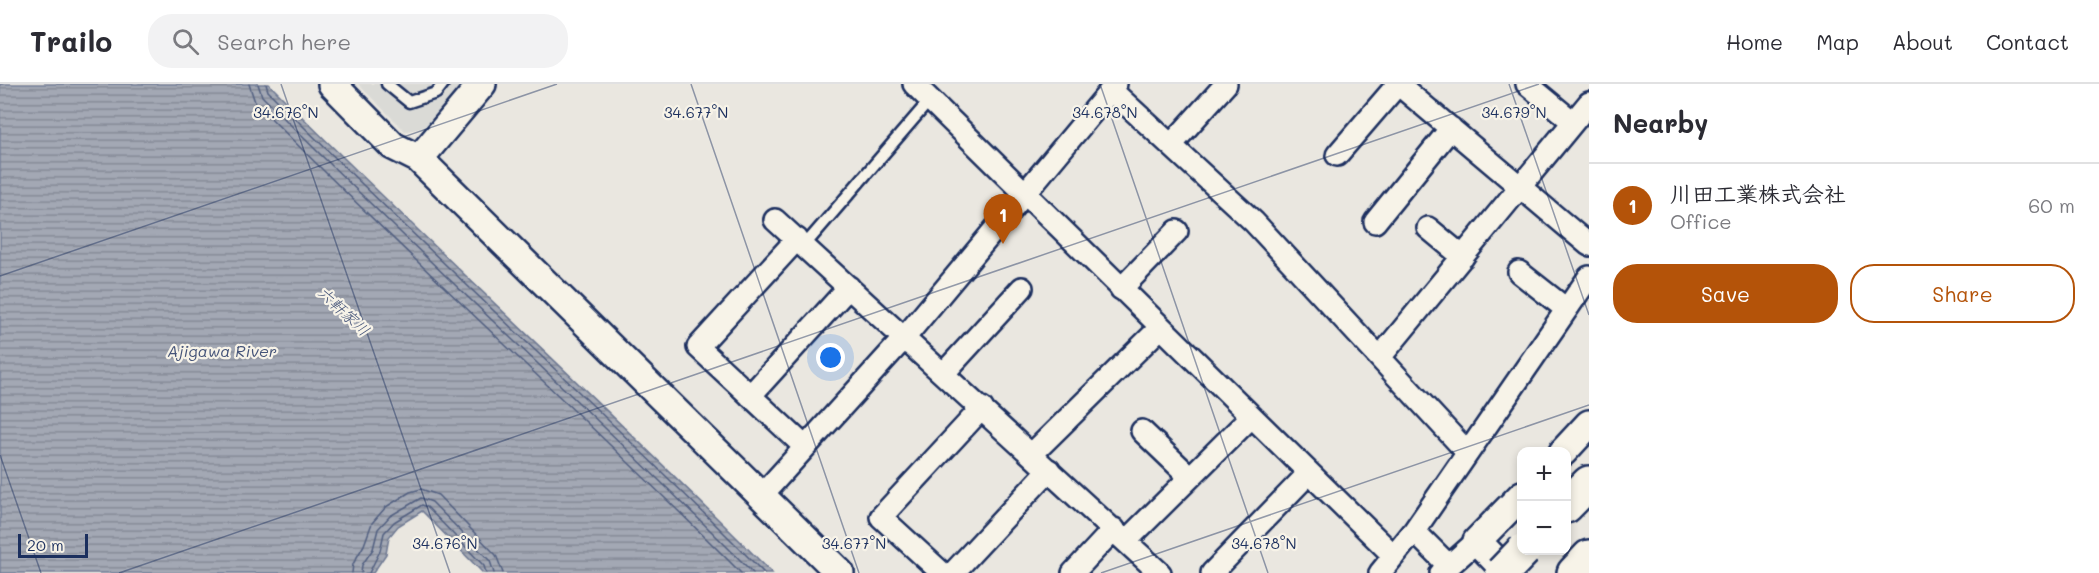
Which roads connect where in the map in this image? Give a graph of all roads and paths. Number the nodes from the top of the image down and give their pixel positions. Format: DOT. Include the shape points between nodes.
graph roads {
  1 [pos="332,84"];
  2 [pos="387,84"];
  3 [pos="443,84"];
  4 [pos="482,84"];
  5 [pos="914,84"];
  6 [pos="1226,84"];
  7 [pos="1398,84"];
  8 [pos="1527,84"];
  9 [pos="1111,86"];
  10 [pos="930,100"];
  11 [pos="1589,103"];
  12 [pos="1573,122"];
  13 [pos="1451,128"];
  14 [pos="1172,144"];
  15 [pos="1337,155"];
  16 [pos="419,159"];
  17 [pos="1520,187"];
  18 [pos="1023,192"];
  19 [pos="775,219"];
  20 [pos="1375,222"];
  21 [pos="1428,228"];
  22 [pos="1177,231"];
  23 [pos="800,243"];
  24 [pos="1589,245"];
  25 [pos="1463,257"];
  26 [pos="1519,272"];
  27 [pos="1589,277"];
  28 [pos="849,287"];
  29 [pos="1022,288"];
  30 [pos="1121,289"];
  31 [pos="1566,309"];
  32 [pos="1160,328"];
  33 [pos="905,337"];
  34 [pos="1381,356"];
  35 [pos="944,373"];
  36 [pos="750,396"];
  37 [pos="982,408"];
  38 [pos="1251,417"];
  39 [pos="1589,424"];
  40 [pos="1142,431"];
  41 [pos="805,447"];
  42 [pos="1568,447"];
  43 [pos="1467,452"];
  44 [pos="1032,454"];
  45 [pos="1049,470"];
  46 [pos="1309,473"];
  47 [pos="1190,477"];
  48 [pos="1589,483"];
  49 [pos="762,495"];
  50 [pos="1517,499"];
  51 [pos="1571,501"];
  52 [pos="1414,531"];
  53 [pos="1120,535"];
  54 [pos="1477,541"];
  55 [pos="1519,555"];
  56 [pos="1394,556"];
  57 [pos="1589,557"];
  58 [pos="1445,569"];
  59 [pos="840,573"];
  60 [pos="942,573"];
  61 [pos="953,573"];
  62 [pos="1073,573"];
  63 [pos="1160,573"];
  64 [pos="1212,573"];
  65 [pos="1380,573"];
  66 [pos="1502,573"];
  67 [pos="1508,573"];
  68 [pos="1574,573"];
  1 -- 16 [label="street" via="393,146"];
  2 -- 3 [label="lane" via="409,102 436,93"];
  4 -- 16 [label="street"];
  5 -- 10 [label="street"];
  6 -- 14 [label="street"];
  7 -- 13 [label="street"];
  7 -- 15 [label="street"];
  8 -- 12 [label="street"];
  9 -- 14 [label="street"];
  9 -- 18 [label="street"];
  10 -- 18 [label="street"];
  10 -- 23 [label="lane"];
  11 -- 12 [label="street"];
  12 -- 17 [label="street"];
  13 -- 17 [label="street"];
  13 -- 20 [label="street"];
  14 -- 34 [label="street" via="1254,222"];
  16 -- 49 [label="street"];
  17 -- 24 [label="street"];
  17 -- 25 [label="street"];
  18 -- 30 [label="street"];
  18 -- 33 [label="street"];
  19 -- 23 [label="street"];
  21 -- 25 [label="street"];
  22 -- 30 [label="street"];
  23 -- 28 [label="street"];
  23 -- 36 [label="street" via="698,347"];
  25 -- 34 [label="street"];
  26 -- 31 [label="street"];
  27 -- 31 [label="street"];
  28 -- 33 [label="street"];
  28 -- 36 [label="street"];
  29 -- 35 [label="street"];
  30 -- 32 [label="street"];
  31 -- 43 [label="street"];
  32 -- 38 [label="street"];
  32 -- 44 [label="street"];
  33 -- 35 [label="street"];
  33 -- 41 [label="street"];
  34 -- 43 [label="street"];
  35 -- 37 [label="street"];
  36 -- 41 [label="street"];
  37 -- 44 [label="street"];
  37 -- 60 [label="street" via="881,517"];
  38 -- 46 [label="street"];
  38 -- 47 [label="street"];
  39 -- 42 [label="street"];
  40 -- 47 [label="street"];
  41 -- 49 [label="street"];
  43 -- 52 [label="street"];
  44 -- 45 [label="street"];
  45 -- 53 [label="street"];
  45 -- 61 [label="street"];
  46 -- 56 [label="street"];
  46 -- 64 [label="street"];
  47 -- 53 [label="street"];
  48 -- 51 [label="highway"];
  49 -- 59 [label="street"];
  50 -- 54 [label="street"];
  52 -- 56 [label="street"];
  52 -- 58 [label="street"];
  53 -- 62 [label="street"];
  53 -- 63 [label="street"];
  54 -- 58 [label="street"];
  54 -- 67 [label="street"];
  55 -- 66 [label="highway, bridge"];
  56 -- 65 [label="street"];
  57 -- 68 [label="highway"];
}
